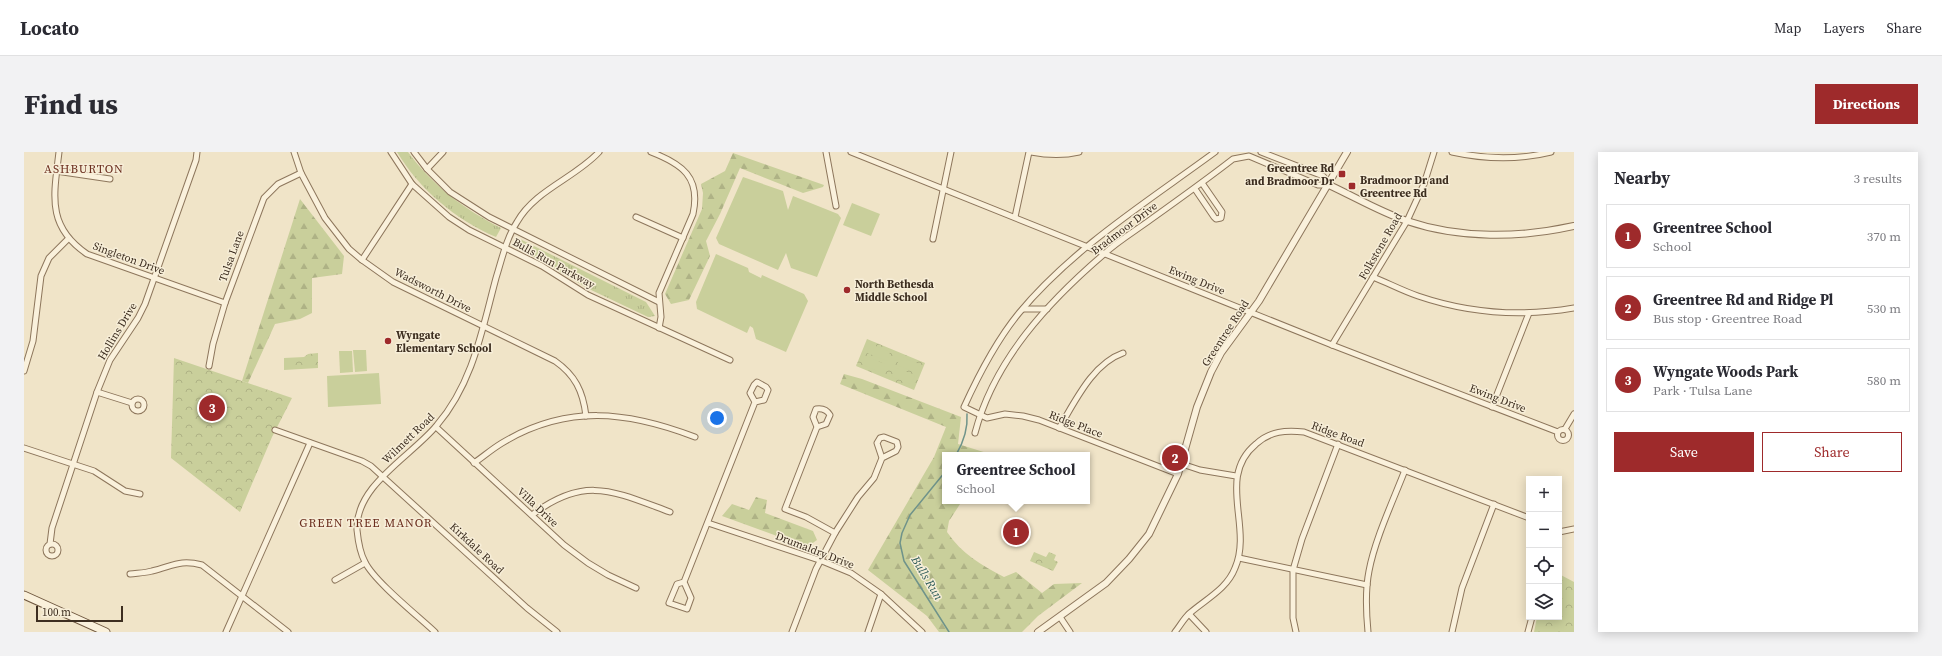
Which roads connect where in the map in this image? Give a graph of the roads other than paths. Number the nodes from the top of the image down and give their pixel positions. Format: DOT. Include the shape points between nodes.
graph roads {
  1 [pos="59,152"];
  2 [pos="196,152"];
  3 [pos="294,152"];
  4 [pos="391,152"];
  5 [pos="414,152"];
  6 [pos="443,152"];
  7 [pos="599,152"];
  8 [pos="651,152"];
  9 [pos="826,152"];
  10 [pos="851,152"];
  11 [pos="872,152"];
  12 [pos="951,152"];
  13 [pos="1030,152"];
  14 [pos="1079,152"];
  15 [pos="1216,152"];
  16 [pos="1261,152"];
  17 [pos="1348,152"];
  18 [pos="1434,152"];
  19 [pos="1452,152"];
  20 [pos="1550,152"];
  21 [pos="1245,154"];
  22 [pos="1237,155"];
  23 [pos="870,159"];
  24 [pos="427,168"];
  25 [pos="56,171"];
  26 [pos="301,173"];
  27 [pos="110,179"];
  28 [pos="1202,183"];
  29 [pos="412,184"];
  30 [pos="1329,185"];
  31 [pos="943,189"];
  32 [pos="1195,189"];
  33 [pos="836,206"];
  34 [pos="1015,217"];
  35 [pos="636,218"];
  36 [pos="1407,221"];
  37 [pos="1574,226"];
  38 [pos="513,229"];
  39 [pos="683,238"];
  40 [pos="68,239"];
  41 [pos="933,239"];
  42 [pos="1086,246"];
  43 [pos="505,247"];
  44 [pos="1104,253"];
  45 [pos="362,260"];
  46 [pos="1373,277"];
  47 [pos="155,278"];
  48 [pos="659,302"];
  49 [pos="225,303"];
  50 [pos="1574,308"];
  51 [pos="1023,309"];
  52 [pos="1047,309"];
  53 [pos="1251,313"];
  54 [pos="1529,313"];
  55 [pos="483,326"];
  56 [pos="659,328"];
  57 [pos="1332,345"];
  58 [pos="1123,353"];
  59 [pos="730,360"];
  60 [pos="209,366"];
  61 [pos="24,371"];
  62 [pos="97,392"];
  63 [pos="755,402"];
  64 [pos="132,403"];
  65 [pos="964,407"];
  66 [pos="1492,407"];
  67 [pos="1574,414"];
  68 [pos="980,415"];
  69 [pos="586,416"];
  70 [pos="436,427"];
  71 [pos="817,427"];
  72 [pos="1059,428"];
  73 [pos="1565,429"];
  74 [pos="275,430"];
  75 [pos="1558,432"];
  76 [pos="975,433"];
  77 [pos="1568,436"];
  78 [pos="695,437"];
  79 [pos="1574,439"];
  80 [pos="310,443"];
  81 [pos="1338,444"];
  82 [pos="24,448"];
  83 [pos="882,458"];
  84 [pos="474,463"];
  85 [pos="1182,464"];
  86 [pos="73,465"];
  87 [pos="1405,470"];
  88 [pos="1178,474"];
  89 [pos="384,476"];
  90 [pos="1236,476"];
  91 [pos="140,494"];
  92 [pos="1494,504"];
  93 [pos="670,512"];
  94 [pos="532,515"];
  95 [pos="1526,517"];
  96 [pos="708,523"];
  97 [pos="1574,529"];
  98 [pos="1562,531"];
  99 [pos="835,533"];
  100 [pos="50,544"];
  101 [pos="1239,558"];
  102 [pos="822,561"];
  103 [pos="365,563"];
  104 [pos="1293,570"];
  105 [pos="130,574"];
  106 [pos="335,580"];
  107 [pos="684,582"];
  108 [pos="1367,585"];
  109 [pos="636,588"];
  110 [pos="881,594"];
  111 [pos="24,595"];
  112 [pos="242,595"];
  113 [pos="1189,614"];
  114 [pos="1060,617"];
  115 [pos="1531,620"];
  116 [pos="106,632"];
  117 [pos="226,632"];
  118 [pos="288,632"];
  119 [pos="435,632"];
  120 [pos="557,632"];
  121 [pos="792,632"];
  122 [pos="868,632"];
  123 [pos="922,632"];
  124 [pos="1038,632"];
  125 [pos="1070,632"];
  126 [pos="1175,632"];
  127 [pos="1206,632"];
  128 [pos="1296,632"];
  129 [pos="1368,632"];
  130 [pos="1452,632"];
  131 [pos="1528,632"];
  1 -- 25 [label="street, Singleton Drive"];
  2 -- 47 [label="street, Hollins Drive" via="196,160"];
  3 -- 26 [label="street, Wadsworth Drive"];
  4 -- 29 [label="street, Bulls Run Parkway"];
  5 -- 24 [label="street, Bulls Run Parkway"];
  6 -- 24 [label="street"];
  7 -- 38 [label="street, Wilmett Road" via="536,200"];
  8 -- 39 [label="street" via="681,166 695,188 696,203"];
  9 -- 33 [label="street"];
  10 -- 23 [label="street, Ewing Drive"];
  11 -- 23 [label="street"];
  12 -- 31 [label="street"];
  13 -- 14 [label="street" via="1066,155"];
  13 -- 34 [label="street"];
  15 -- 42 [label="street, Bradmoor Drive"];
  16 -- 30 [label="street, Bradmoor Drive" via="1323,176"];
  17 -- 30 [label="street, Greentree Road"];
  18 -- 36 [label="street, Folkstone Road" via="1424,184"];
  19 -- 20 [label="street" via="1509,157"];
  21 -- 22 [label="street, Bradmoor Drive"];
  21 -- 30 [label="street, Bradmoor Drive" via="1318,185"];
  22 -- 28 [label="street, Bradmoor Drive"];
  23 -- 31 [label="street, Ewing Drive"];
  24 -- 38 [label="street, Bulls Run Parkway" via="450,192"];
  25 -- 27 [label="street"];
  25 -- 40 [label="street, Singleton Drive" via="55,208"];
  26 -- 45 [label="street, Wadsworth Drive" via="325,218 349,249"];
  26 -- 49 [label="street, Tulsa Lane" via="278,184 264,198"];
  28 -- 32 [label="street, Bradmoor Drive"];
  28 -- 32 [label="street" via="1222,212 1221,218 1214,217"];
  29 -- 43 [label="street, Bulls Run Parkway" via="449,217 469,230"];
  29 -- 45 [label="street"];
  30 -- 36 [label="street, Bradmoor Drive"];
  30 -- 53 [label="street, Greentree Road"];
  31 -- 34 [label="street, Ewing Drive"];
  31 -- 41 [label="street"];
  32 -- 44 [label="street, Bradmoor Drive"];
  34 -- 42 [label="street, Ewing Drive"];
  35 -- 39 [label="street"];
  36 -- 37 [label="street, Bradmoor Drive" via="1492,235 1532,233"];
  36 -- 46 [label="street, Folkstone Road"];
  38 -- 43 [label="street, Wilmett Road"];
  38 -- 48 [label="street, Bulls Run Parkway"];
  39 -- 48 [label="street" via="659,293"];
  40 -- 47 [label="street, Singleton Drive" via="87,254"];
  40 -- 61 [label="street" via="49,258 40,276 33,341"];
  42 -- 44 [label="street, Ewing Drive"];
  42 -- 51 [label="street, Bradmoor Drive"];
  43 -- 55 [label="street, Wilmett Road"];
  43 -- 56 [label="street, Bulls Run Parkway" via="542,266 588,295"];
  44 -- 52 [label="street, Bradmoor Drive"];
  44 -- 53 [label="street, Ewing Drive"];
  45 -- 55 [label="street, Wadsworth Drive" via="393,282"];
  46 -- 54 [label="street" via="1417,296 1454,306 1507,313"];
  46 -- 57 [label="street, Folkstone Road"];
  47 -- 49 [label="street, Singleton Drive"];
  47 -- 62 [label="street, Hollins Drive" via="138,318 110,360"];
  48 -- 56 [label="street"];
  49 -- 60 [label="street, Tulsa Lane"];
  50 -- 54 [label="street"];
  51 -- 52 [label="street"];
  51 -- 65 [label="street, Bradmoor Drive" via="990,356"];
  52 -- 68 [label="street, Bradmoor Drive" via="1020,340"];
  53 -- 57 [label="street, Ewing Drive"];
  53 -- 85 [label="street, Greentree Road" via="1222,353 1205,385"];
  54 -- 66 [label="street"];
  55 -- 69 [label="street, Wadsworth Drive" via="555,360 566,368 580,389"];
  55 -- 70 [label="street, Wilmett Road" via="475,359 465,384"];
  56 -- 59 [label="street, Bulls Run Parkway"];
  57 -- 66 [label="street, Ewing Drive"];
  58 -- 72 [label="street" via="1107,361 1095,374"];
  62 -- 64 [label="street"];
  62 -- 86 [label="street, Hollins Drive"];
  63 -- 96 [label="street"];
  65 -- 68 [label="street, Ridge Place"];
  66 -- 75 [label="street, Ewing Drive"];
  67 -- 73 [label="street"];
  68 -- 72 [label="street, Ridge Place" via="987,418 1005,414 1022,416"];
  68 -- 76 [label="street, Bradmoor Drive"];
  69 -- 78 [label="street" via="637,418"];
  69 -- 84 [label="street" via="557,420 528,430 502,443"];
  70 -- 84 [label="street, Villa Drive"];
  70 -- 89 [label="street, Wilmett Road"];
  71 -- 99 [label="street" via="785,510 806,517"];
  72 -- 88 [label="street, Ridge Place"];
  73 -- 75 [label="street"];
  73 -- 77 [label="street"];
  74 -- 80 [label="street, Kirkdale Road"];
  75 -- 77 [label="street" via="1561,440"];
  77 -- 79 [label="street"];
  80 -- 89 [label="street, Kirkdale Road" via="362,461"];
  80 -- 112 [label="street"];
  81 -- 87 [label="street, Ridge Road"];
  81 -- 90 [label="street, Ridge Road" via="1304,432 1275,432 1249,449"];
  81 -- 104 [label="street"];
  82 -- 86 [label="street"];
  83 -- 83 [label="street" via="877,443 880,438 897,442 896,451"];
  83 -- 99 [label="street" via="874,478 858,497"];
  84 -- 94 [label="street, Villa Drive"];
  85 -- 88 [label="street, Greentree Road"];
  85 -- 90 [label="street"];
  86 -- 91 [label="street" via="94,472 125,491"];
  86 -- 100 [label="street, Hollins Drive" via="52,528"];
  87 -- 92 [label="street, Ridge Road"];
  87 -- 108 [label="street" via="1375,550"];
  88 -- 114 [label="street, Greentree Road" via="1154,526 1130,560 1106,583"];
  89 -- 103 [label="street, Wilmett Road" via="366,496 358,516 358,542"];
  89 -- 120 [label="street, Kirkdale Road" via="527,608"];
  90 -- 101 [label="street, Ridge Road"];
  92 -- 95 [label="street, Ridge Road"];
  92 -- 130 [label="street" via="1462,588"];
  93 -- 94 [label="street" via="619,493 593,490 560,497"];
  94 -- 109 [label="street, Villa Drive" via="588,563"];
  96 -- 102 [label="street, Drumaldry Drive"];
  96 -- 107 [label="street"];
  97 -- 98 [label="street"];
  99 -- 102 [label="street"];
  101 -- 104 [label="street"];
  101 -- 113 [label="street, Ridge Road" via="1229,580"];
  102 -- 110 [label="street, Drumaldry Drive" via="851,573"];
  102 -- 121 [label="street" via="816,569"];
  103 -- 106 [label="street"];
  103 -- 119 [label="street, Wilmett Road" via="377,578"];
  104 -- 108 [label="street"];
  104 -- 128 [label="street" via="1292,598"];
  105 -- 112 [label="street" via="151,572 188,561 209,568"];
  107 -- 107 [label="street" via="677,584 669,603 686,609 691,598"];
  108 -- 129 [label="street" via="1365,607"];
  110 -- 122 [label="street"];
  110 -- 123 [label="street, Drumaldry Drive"];
  111 -- 116 [label="main road"];
  112 -- 117 [label="street"];
  112 -- 118 [label="street"];
  113 -- 126 [label="street, Ridge Road"];
  113 -- 127 [label="street"];
  114 -- 124 [label="street, Greentree Road"];
  114 -- 125 [label="street"];
  115 -- 131 [label="street"];
}
